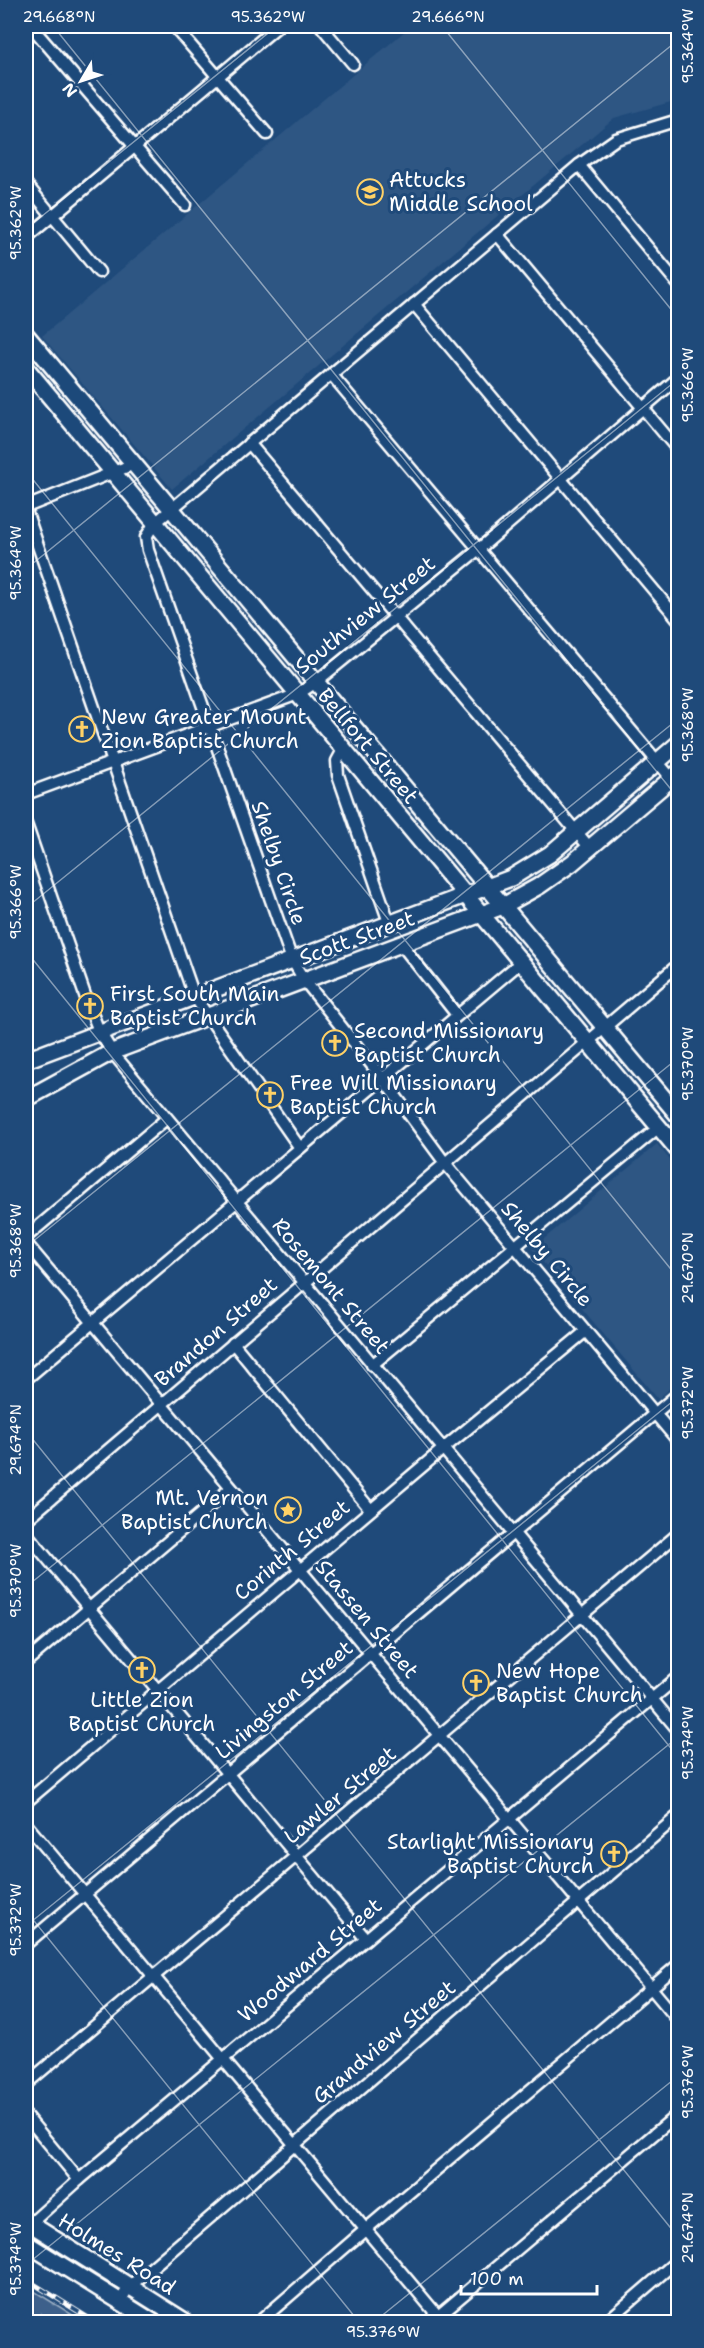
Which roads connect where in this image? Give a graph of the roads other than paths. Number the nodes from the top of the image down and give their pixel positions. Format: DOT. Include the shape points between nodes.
graph roads {
  1 [pos="31,26"];
  2 [pos="174,26"];
  3 [pos="278,26"];
  4 [pos="321,26"];
  5 [pos="353,64"];
  6 [pos="217,76"];
  7 [pos="678,120"];
  8 [pos="267,134"];
  9 [pos="134,147"];
  10 [pos="579,165"];
  11 [pos="26,184"];
  12 [pos="185,205"];
  13 [pos="52,215"];
  14 [pos="497,234"];
  15 [pos="26,238"];
  16 [pos="99,272"];
  17 [pos="678,284"];
  18 [pos="414,304"];
  19 [pos="26,334"];
  20 [pos="52,367"];
  21 [pos="26,368"];
  22 [pos="331,374"];
  23 [pos="678,378"];
  24 [pos="36,381"];
  25 [pos="643,409"];
  26 [pos="249,443"];
  27 [pos="678,450"];
  28 [pos="134,464"];
  29 [pos="112,473"];
  30 [pos="561,479"];
  31 [pos="26,509"];
  32 [pos="171,510"];
  33 [pos="154,524"];
  34 [pos="479,549"];
  35 [pos="243,595"];
  36 [pos="226,609"];
  37 [pos="395,617"];
  38 [pos="678,619"];
  39 [pos="316,682"];
  40 [pos="298,694"];
  41 [pos="211,727"];
  42 [pos="678,744"];
  43 [pos="344,750"];
  44 [pos="658,761"];
  45 [pos="113,763"];
  46 [pos="385,765"];
  47 [pos="675,776"];
  48 [pos="368,779"];
  49 [pos="26,794"];
  50 [pos="26,824"];
  51 [pos="576,831"];
  52 [pos="590,848"];
  53 [pos="488,888"];
  54 [pos="466,896"];
  55 [pos="503,906"];
  56 [pos="482,915"];
  57 [pos="390,925"];
  58 [pos="401,944"];
  59 [pos="292,960"];
  60 [pos="521,962"];
  61 [pos="678,965"];
  62 [pos="304,980"];
  63 [pos="194,996"];
  64 [pos="458,1015"];
  65 [pos="209,1016"];
  66 [pos="605,1028"];
  67 [pos="99,1031"];
  68 [pos="589,1043"];
  69 [pos="112,1053"];
  70 [pos="26,1060"];
  71 [pos="383,1079"];
  72 [pos="26,1099"];
  73 [pos="678,1115"];
  74 [pos="166,1119"];
  75 [pos="659,1127"];
  76 [pos="300,1148"];
  77 [pos="678,1148"];
  78 [pos="445,1163"];
  79 [pos="235,1202"];
  80 [pos="26,1237"];
  81 [pos="26,1243"];
  82 [pos="516,1247"];
  83 [pos="303,1282"];
  84 [pos="92,1323"];
  85 [pos="586,1331"];
  86 [pos="233,1343"];
  87 [pos="372,1365"];
  88 [pos="26,1379"];
  89 [pos="678,1394"];
  90 [pos="161,1405"];
  91 [pos="655,1413"];
  92 [pos="678,1441"];
  93 [pos="443,1449"];
  94 [pos="231,1488"];
  95 [pos="370,1509"];
  96 [pos="26,1520"];
  97 [pos="26,1533"];
  98 [pos="514,1533"];
  99 [pos="678,1534"];
  100 [pos="300,1570"];
  101 [pos="88,1608"];
  102 [pos="582,1615"];
  103 [pos="370,1653"];
  104 [pos="26,1662"];
  105 [pos="678,1677"];
  106 [pos="157,1690"];
  107 [pos="652,1699"];
  108 [pos="678,1730"];
  109 [pos="440,1736"];
  110 [pos="227,1773"];
  111 [pos="26,1802"];
  112 [pos="678,1816"];
  113 [pos="509,1818"];
  114 [pos="26,1824"];
  115 [pos="297,1857"];
  116 [pos="84,1894"];
  117 [pos="578,1901"];
  118 [pos="366,1939"];
  119 [pos="26,1944"];
  120 [pos="678,1965"];
  121 [pos="154,1977"];
  122 [pos="651,1988"];
  123 [pos="678,2020"];
  124 [pos="222,2059"];
  125 [pos="26,2084"];
  126 [pos="678,2114"];
  127 [pos="26,2115"];
  128 [pos="293,2144"];
  129 [pos="79,2180"];
  130 [pos="27,2225"];
  131 [pos="365,2230"];
  132 [pos="26,2243"];
  133 [pos="678,2260"];
  134 [pos="129,2287"];
  135 [pos="120,2301"];
  136 [pos="438,2320"];
  137 [pos="153,2322"];
  138 [pos="186,2322"];
  139 [pos="260,2322"];
  140 [pos="606,2322"];
  1 -- 9 [label="street"];
  2 -- 6 [label="street"];
  3 -- 6 [label="street"];
  4 -- 5 [label="street"];
  6 -- 8 [label="street"];
  6 -- 9 [label="street"];
  7 -- 10 [label="street" via="616,139"];
  9 -- 12 [label="street"];
  9 -- 13 [label="street"];
  10 -- 14 [label="street"];
  10 -- 17 [label="street"];
  11 -- 13 [label="street"];
  13 -- 15 [label="street"];
  13 -- 16 [label="street"];
  14 -- 18 [label="street"];
  14 -- 25 [label="street"];
  18 -- 22 [label="street"];
  18 -- 30 [label="street"];
  19 -- 20 [label="main road, Bellfort Street"];
  20 -- 24 [label="main road"];
  20 -- 28 [label="main road, Bellfort Street"];
  21 -- 24 [label="main road, Bellfort Street"];
  22 -- 26 [label="street"];
  22 -- 34 [label="street"];
  23 -- 25 [label="street, Southview Street"];
  24 -- 29 [label="main road, Bellfort Street"];
  25 -- 27 [label="street"];
  25 -- 30 [label="street, Southview Street"];
  26 -- 32 [label="street"];
  26 -- 37 [label="street"];
  28 -- 29 [label="street"];
  28 -- 32 [label="main road, Bellfort Street"];
  29 -- 31 [label="street"];
  29 -- 33 [label="main road, Bellfort Street"];
  30 -- 34 [label="street, Southview Street"];
  30 -- 38 [label="street"];
  31 -- 45 [label="street"];
  32 -- 33 [label="street"];
  32 -- 35 [label="main road, Bellfort Street"];
  33 -- 36 [label="main road, Bellfort Street"];
  33 -- 41 [label="street, Shelby Circle" via="146,537 148,550"];
  34 -- 37 [label="street, Southview Street"];
  34 -- 44 [label="street"];
  35 -- 36 [label="main road"];
  35 -- 39 [label="main road, Bellfort Street"];
  36 -- 40 [label="main road, Bellfort Street"];
  37 -- 39 [label="street, Southview Street"];
  37 -- 51 [label="street"];
  39 -- 40 [label="street, Southview Street"];
  39 -- 46 [label="main road, Bellfort Street"];
  40 -- 41 [label="street, Southview Street"];
  40 -- 43 [label="main road, Bellfort Street"];
  41 -- 45 [label="street, Southview Street"];
  41 -- 59 [label="street, Shelby Circle"];
  42 -- 44 [label="main road, Scott Street"];
  43 -- 48 [label="main road, Bellfort Street"];
  43 -- 57 [label="street" via="337,761 338,775"];
  44 -- 47 [label="street"];
  44 -- 51 [label="main road, Scott Street"];
  45 -- 49 [label="street, Southview Street"];
  45 -- 63 [label="street"];
  46 -- 48 [label="main road"];
  46 -- 53 [label="main road, Bellfort Street"];
  47 -- 52 [label="main road, Scott Street"];
  48 -- 54 [label="main road, Bellfort Street"];
  50 -- 67 [label="street, Rosemont Street"];
  51 -- 52 [label="street"];
  51 -- 53 [label="main road, Scott Street" via="530,868"];
  52 -- 55 [label="main road, Scott Street" via="554,876"];
  53 -- 54 [label="main road, Scott Street"];
  53 -- 55 [label="main road, Bellfort Street"];
  54 -- 56 [label="main road, Bellfort Street"];
  54 -- 57 [label="main road, Scott Street"];
  55 -- 56 [label="main road, Scott Street"];
  55 -- 66 [label="main road, Bellfort Street"];
  56 -- 58 [label="main road, Scott Street"];
  56 -- 60 [label="main road, Bellfort Street"];
  57 -- 59 [label="main road, Scott Street"];
  58 -- 62 [label="main road, Scott Street"];
  58 -- 64 [label="street"];
  59 -- 62 [label="street, Shelby Circle"];
  59 -- 63 [label="main road, Scott Street"];
  60 -- 64 [label="street"];
  60 -- 68 [label="main road, Bellfort Street"];
  61 -- 66 [label="street, Brandon Street"];
  62 -- 65 [label="main road, Scott Street"];
  62 -- 71 [label="street, Shelby Circle"];
  63 -- 65 [label="street"];
  63 -- 67 [label="main road, Scott Street"];
  64 -- 71 [label="street"];
  65 -- 69 [label="main road, Scott Street"];
  65 -- 76 [label="street"];
  66 -- 68 [label="street, Brandon Street"];
  66 -- 73 [label="main road, Bellfort Street"];
  67 -- 69 [label="street, Rosemont Street"];
  67 -- 70 [label="main road, Scott Street"];
  68 -- 75 [label="main road, Bellfort Street"];
  68 -- 78 [label="street, Brandon Street"];
  69 -- 72 [label="main road, Scott Street"];
  69 -- 74 [label="street, Rosemont Street"];
  71 -- 76 [label="street"];
  71 -- 78 [label="street, Shelby Circle"];
  74 -- 79 [label="street, Rosemont Street"];
  74 -- 80 [label="street"];
  75 -- 77 [label="main road, Bellfort Street"];
  75 -- 82 [label="street"];
  76 -- 79 [label="street"];
  78 -- 82 [label="street, Shelby Circle"];
  78 -- 83 [label="street, Brandon Street"];
  79 -- 83 [label="street, Rosemont Street"];
  79 -- 84 [label="street"];
  81 -- 84 [label="street, Stassen Street"];
  82 -- 85 [label="street, Shelby Circle"];
  82 -- 87 [label="street"];
  83 -- 86 [label="street, Brandon Street"];
  83 -- 87 [label="street, Rosemont Street"];
  84 -- 88 [label="street"];
  84 -- 90 [label="street, Stassen Street"];
  85 -- 91 [label="street, Shelby Circle"];
  85 -- 93 [label="street, Corinth Street"];
  86 -- 90 [label="street, Brandon Street"];
  86 -- 95 [label="street"];
  87 -- 93 [label="street, Rosemont Street"];
  89 -- 91 [label="street, Livingston Street"];
  90 -- 94 [label="street, Stassen Street"];
  90 -- 96 [label="street, Brandon Street"];
  91 -- 92 [label="street, Shelby Circle"];
  91 -- 98 [label="street, Livingston Street"];
  93 -- 95 [label="street, Corinth Street"];
  93 -- 98 [label="street, Rosemont Street"];
  94 -- 100 [label="street, Stassen Street"];
  94 -- 101 [label="street"];
  95 -- 100 [label="street, Corinth Street"];
  97 -- 101 [label="street"];
  98 -- 102 [label="street, Rosemont Street"];
  98 -- 103 [label="street, Livingston Street"];
  99 -- 102 [label="street, Lawler Street"];
  100 -- 103 [label="street, Stassen Street"];
  100 -- 106 [label="street, Corinth Street"];
  101 -- 104 [label="street"];
  101 -- 106 [label="street"];
  102 -- 107 [label="street, Rosemont Street"];
  102 -- 109 [label="street, Lawler Street"];
  103 -- 109 [label="street, Stassen Street"];
  103 -- 110 [label="street, Livingston Street"];
  105 -- 107 [label="street, Woodward Street"];
  106 -- 110 [label="street"];
  106 -- 111 [label="street, Corinth Street"];
  107 -- 108 [label="street, Rosemont Street"];
  107 -- 113 [label="street, Woodward Street"];
  109 -- 113 [label="street, Stassen Street"];
  109 -- 115 [label="street, Lawler Street"];
  110 -- 115 [label="street"];
  110 -- 116 [label="street, Livingston Street"];
  112 -- 117 [label="street, Grandview Street"];
  113 -- 117 [label="street, Stassen Street"];
  113 -- 118 [label="street, Woodward Street"];
  114 -- 116 [label="street"];
  115 -- 118 [label="street"];
  115 -- 121 [label="street, Lawler Street"];
  116 -- 119 [label="street, Livingston Street"];
  116 -- 121 [label="street"];
  117 -- 122 [label="street, Stassen Street"];
  117 -- 128 [label="street, Grandview Street"];
  118 -- 124 [label="street, Woodward Street"];
  120 -- 122 [label="street"];
  121 -- 124 [label="street"];
  121 -- 125 [label="street, Lawler Street"];
  122 -- 123 [label="street, Stassen Street"];
  122 -- 131 [label="street"];
  124 -- 128 [label="street"];
  124 -- 129 [label="street, Woodward Street"];
  126 -- 136 [label="street"];
  127 -- 129 [label="street"];
  128 -- 131 [label="street"];
  128 -- 134 [label="street, Grandview Street"];
  129 -- 130 [label="street, Woodward Street"];
  130 -- 134 [label="main road, Holmes Road"];
  131 -- 136 [label="street"];
  131 -- 139 [label="street"];
  132 -- 135 [label="main road, Holmes Road"];
  133 -- 140 [label="street"];
  134 -- 135 [label="street, Grandview Street"];
  134 -- 138 [label="main road, Holmes Road"];
  135 -- 137 [label="main road, Holmes Road"];
}
